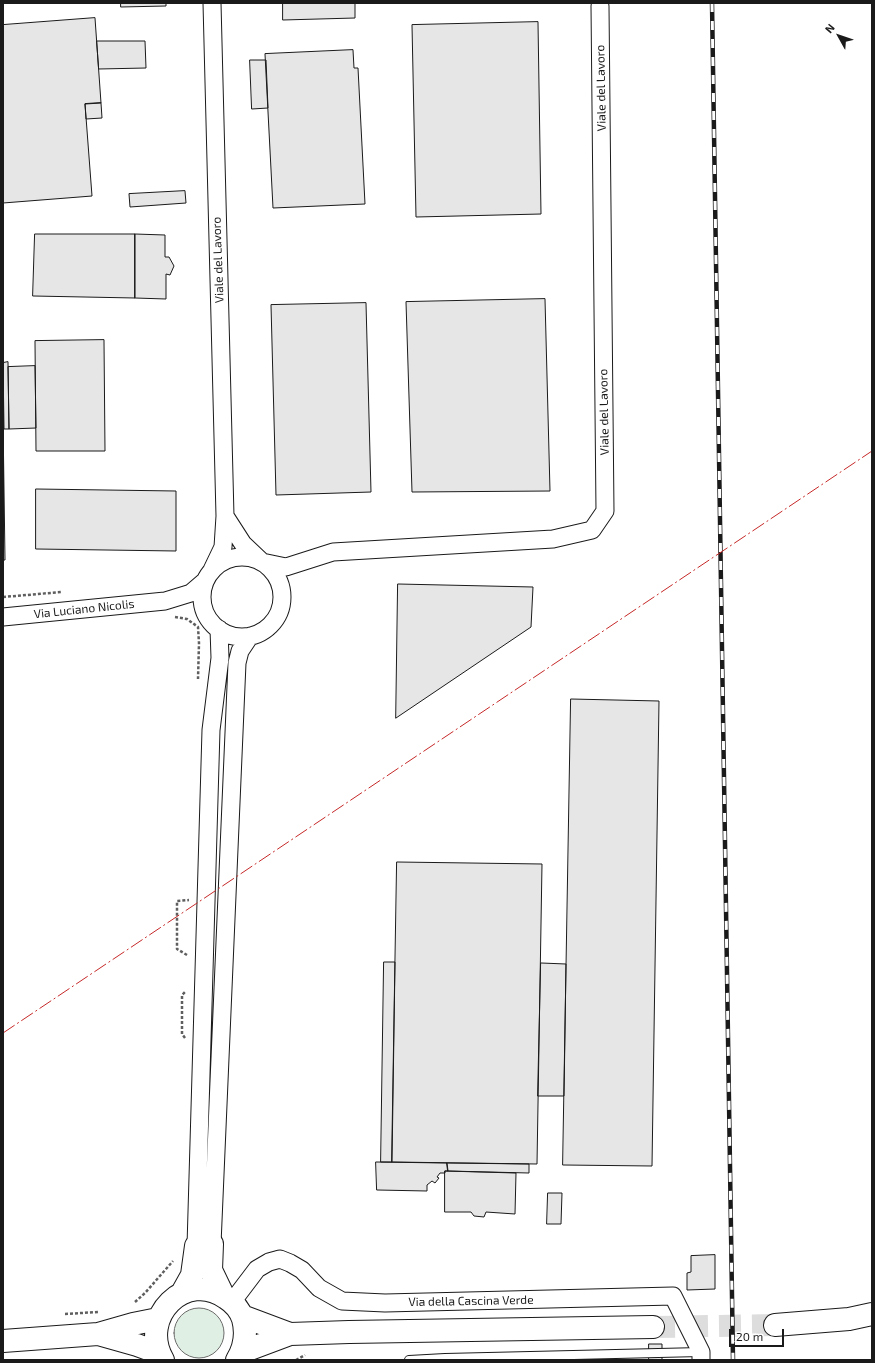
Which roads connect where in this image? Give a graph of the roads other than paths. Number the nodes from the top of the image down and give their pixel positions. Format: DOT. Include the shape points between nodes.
graph roads {
  1 [pos="212,3"];
  2 [pos="600,6"];
  3 [pos="226,516"];
  4 [pos="311,559"];
  5 [pos="262,562"];
  6 [pos="209,575"];
  7 [pos="282,596"];
  8 [pos="165,601"];
  9 [pos="3,617"];
  10 [pos="214,625"];
  11 [pos="250,636"];
  12 [pos="204,1245"];
  13 [pos="182,1293"];
  14 [pos="232,1304"];
  15 [pos="872,1314"];
  16 [pos="158,1319"];
  17 [pos="775,1325"];
  18 [pos="653,1327"];
  19 [pos="98,1334"];
  20 [pos="290,1334"];
  21 [pos="3,1341"];
  22 [pos="161,1356"];
  23 [pos="240,1356"];
  24 [pos="701,1356"];
  25 [pos="409,1360"];
  1 -- 3 [label="street, Viale del Lavoro"];
  2 -- 4 [label="street, Viale del Lavoro" via="605,510 592,530 553,539 334,552"];
  3 -- 5 [label="street" via="243,544"];
  3 -- 6 [label="street, Viale del Lavoro" via="223,547"];
  4 -- 5 [label="street, Viale del Lavoro" via="286,567"];
  4 -- 7 [label="street" via="293,577"];
  5 -- 6 [label="street" via="250,557 236,557 223,561"];
  5 -- 7 [label="street" via="272,571 279,583"];
  6 -- 8 [label="street, Via Luciano Nicolis" via="191,593"];
  6 -- 10 [label="street" via="202,594 203,608"];
  7 -- 11 [label="street" via="280,609 273,621 263,630"];
  8 -- 9 [label="street, Via Luciano Nicolis"];
  8 -- 10 [label="street, Via Luciano Nicolis" via="188,606"];
  10 -- 11 [label="street" via="229,634"];
  10 -- 12 [label="street" via="220,658 211,738"];
  11 -- 12 [label="street" via="240,651 237,663"];
  12 -- 13 [label="main road"];
  12 -- 14 [label="main road" via="211,1270"];
  13 -- 14 [label="main road" via="210,1290"];
  13 -- 16 [label="main road" via="164,1308"];
  14 -- 20 [label="main road"];
  14 -- 23 [label="main road" via="245,1328 245,1340"];
  14 -- 24 [label="street, Via della Cascina Verde" via="257,1269 280,1259 302,1270 319,1288 342,1301 385,1303 673,1296"];
  15 -- 17 [label="main road" via="849,1319"];
  16 -- 19 [label="main road"];
  16 -- 22 [label="main road" via="156,1336"];
  18 -- 20 [label="main road"];
  19 -- 21 [label="main road"];
  19 -- 22 [label="main road" via="137,1345"];
  20 -- 23 [label="main road"];
  24 -- 25 [label="lane"];
}
